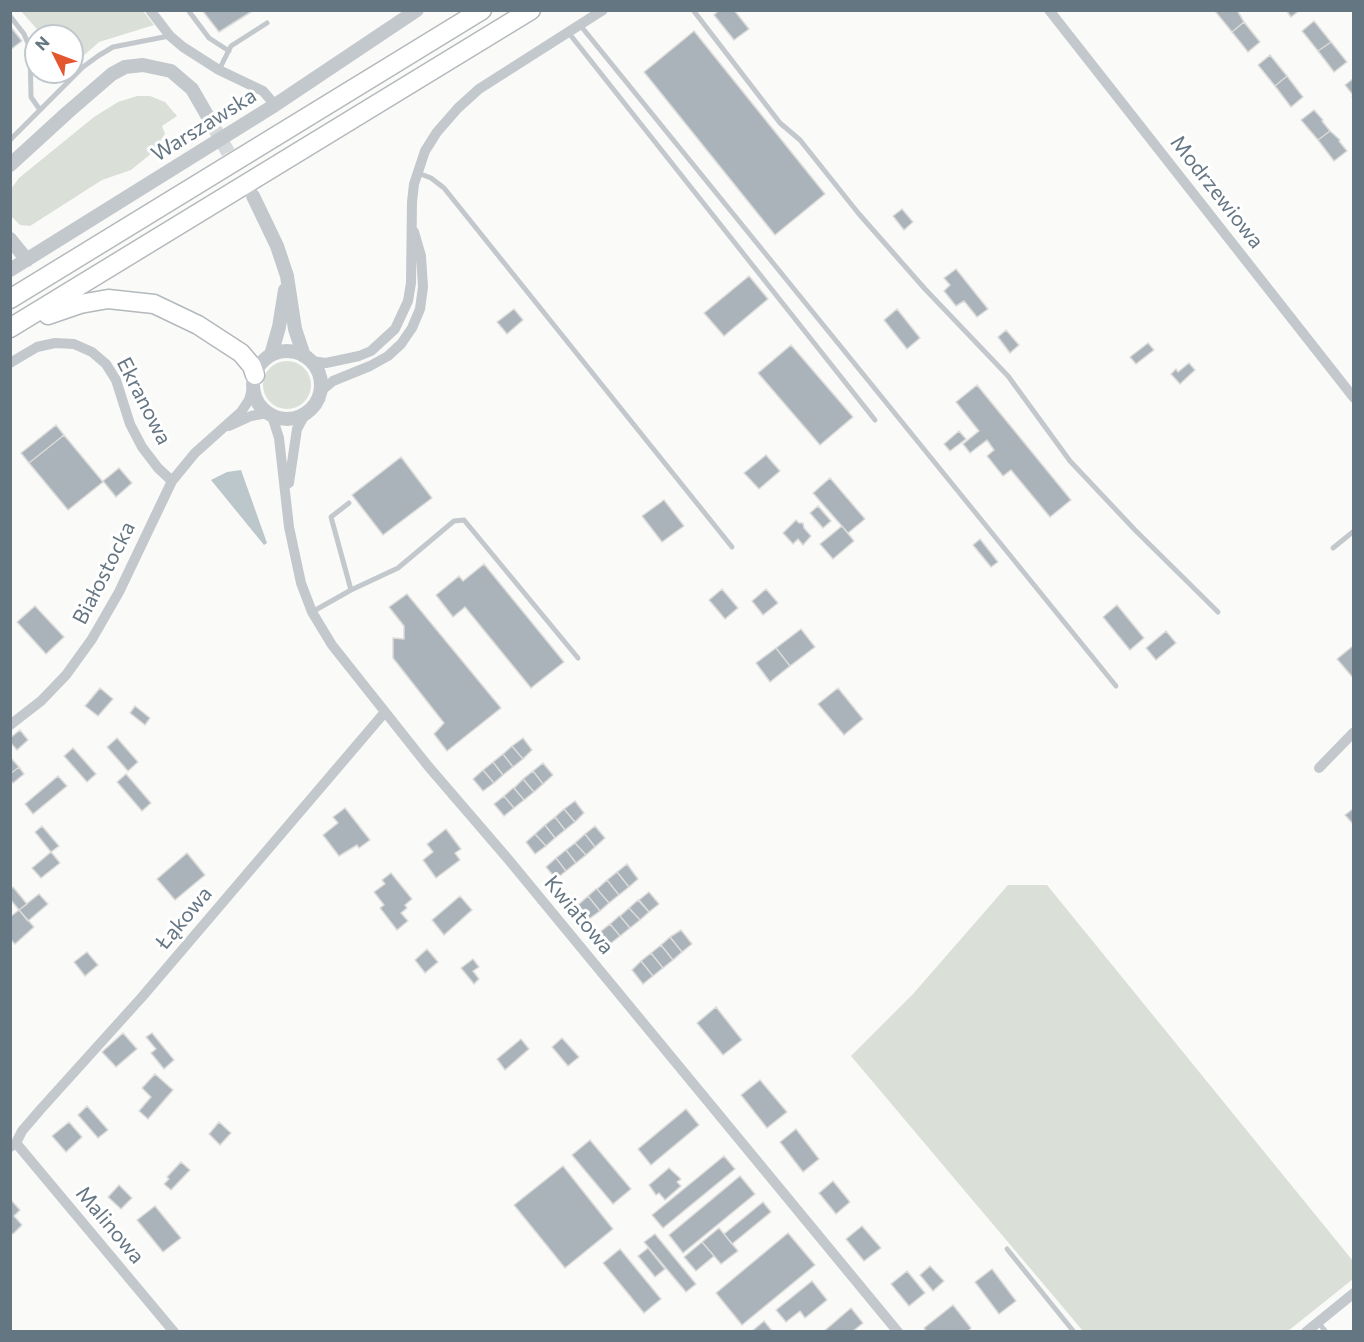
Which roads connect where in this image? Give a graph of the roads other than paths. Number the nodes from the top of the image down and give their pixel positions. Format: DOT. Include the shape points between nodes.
graph roads {
  1 [pos="150,10"];
  2 [pos="188,10"];
  3 [pos="417,10"];
  4 [pos="482,10"];
  5 [pos="531,10"];
  6 [pos="603,10"];
  7 [pos="693,10"];
  8 [pos="1049,10"];
  9 [pos="10,16"];
  10 [pos="267,22"];
  11 [pos="580,25"];
  12 [pos="568,32"];
  13 [pos="170,36"];
  14 [pos="229,51"];
  15 [pos="219,70"];
  16 [pos="275,105"];
  17 [pos="40,110"];
  18 [pos="211,122"];
  19 [pos="10,140"];
  20 [pos="10,165"];
  21 [pos="417,172"];
  22 [pos="252,196"];
  23 [pos="411,220"];
  24 [pos="10,239"];
  25 [pos="27,260"];
  26 [pos="10,270"];
  27 [pos="287,276"];
  28 [pos="10,299"];
  29 [pos="10,329"];
  30 [pos="271,355"];
  31 [pos="308,358"];
  32 [pos="10,363"];
  33 [pos="254,380"];
  34 [pos="321,392"];
  35 [pos="1353,398"];
  36 [pos="313,408"];
  37 [pos="270,414"];
  38 [pos="875,420"];
  39 [pos="221,429"];
  40 [pos="172,481"];
  41 [pos="287,495"];
  42 [pos="349,503"];
  43 [pos="1353,531"];
  44 [pos="732,547"];
  45 [pos="1333,548"];
  46 [pos="351,590"];
  47 [pos="312,612"];
  48 [pos="1218,612"];
  49 [pos="578,658"];
  50 [pos="1116,686"];
  51 [pos="385,712"];
  52 [pos="10,725"];
  53 [pos="1353,732"];
  54 [pos="1318,768"];
  55 [pos="13,1145"];
  56 [pos="1007,1249"];
  57 [pos="1353,1293"];
  58 [pos="1318,1322"];
  59 [pos="174,1332"];
  60 [pos="898,1332"];
  61 [pos="1074,1332"];
  62 [pos="1306,1332"];
  63 [pos="1326,1332"];
  1 -- 13 [label="street"];
  2 -- 14 [label="lane" via="209,38"];
  3 -- 16 [label="street, Warszawska"];
  4 -- 28 [label="highway"];
  5 -- 29 [label="highway"];
  6 -- 11 [label="street"];
  7 -- 48 [label="lane" via="780,123 800,140 925,289 1008,376 1070,460"];
  8 -- 35 [label="street, Modrzewiowa"];
  9 -- 17 [label="lane" via="30,48 31,97"];
  10 -- 14 [label="lane"];
  11 -- 12 [label="street"];
  11 -- 50 [label="lane"];
  12 -- 21 [label="street" via="478,89 437,132"];
  12 -- 38 [label="lane"];
  13 -- 15 [label="street"];
  13 -- 17 [label="lane" via="113,47 83,67"];
  14 -- 15 [label="lane"];
  15 -- 16 [label="street" via="263,91"];
  16 -- 25 [label="street, Warszawska"];
  17 -- 19 [label="lane"];
  18 -- 20 [label="street" via="192,89 171,70 143,65 125,68 112,75"];
  21 -- 23 [label="street"];
  21 -- 44 [label="lane" via="444,188"];
  22 -- 27 [label="street" via="271,231"];
  23 -- 31 [label="street" via="411,283 408,301 395,329 371,351 359,356 326,363"];
  23 -- 34 [label="street" via="421,256 423,287 412,328 388,356 333,381"];
  24 -- 25 [label="street"];
  25 -- 26 [label="street, Warszawska"];
  27 -- 30 [label="street"];
  27 -- 31 [label="street" via="295,329"];
  29 -- 33 [label="highway" via="80,303 108,299 154,304 198,325 241,353 252,366"];
  30 -- 31 [label="street" via="288,351"];
  30 -- 33 [label="street" via="259,366"];
  31 -- 34 [label="street" via="320,375"];
  32 -- 40 [label="street, Ekranowa" via="37,347 55,342 74,344 92,352 116,380 142,447"];
  33 -- 37 [label="street" via="257,401"];
  33 -- 39 [label="street, Białostocka" via="241,412"];
  34 -- 36 [label="street"];
  36 -- 37 [label="street" via="289,419"];
  36 -- 41 [label="street, Kwiatowa" via="297,429"];
  37 -- 39 [label="street, Białostocka" via="251,416"];
  37 -- 41 [label="street, Kwiatowa" via="279,438"];
  39 -- 40 [label="street, Białostocka"];
  40 -- 52 [label="street, Białostocka" via="92,639 66,675"];
  41 -- 47 [label="street, Kwiatowa" via="294,555"];
  42 -- 46 [label="lane" via="331,517"];
  43 -- 45 [label="lane"];
  46 -- 47 [label="lane"];
  46 -- 49 [label="lane" via="398,568 454,521 464,520"];
  47 -- 51 [label="street, Kwiatowa" via="332,645"];
  51 -- 55 [label="street, Łąkowa"];
  51 -- 60 [label="street, Kwiatowa"];
  53 -- 54 [label="street"];
  55 -- 59 [label="street, Malinowa"];
  56 -- 61 [label="lane"];
  57 -- 58 [label="street"];
  58 -- 62 [label="street"];
  58 -- 63 [label="lane"];
}
